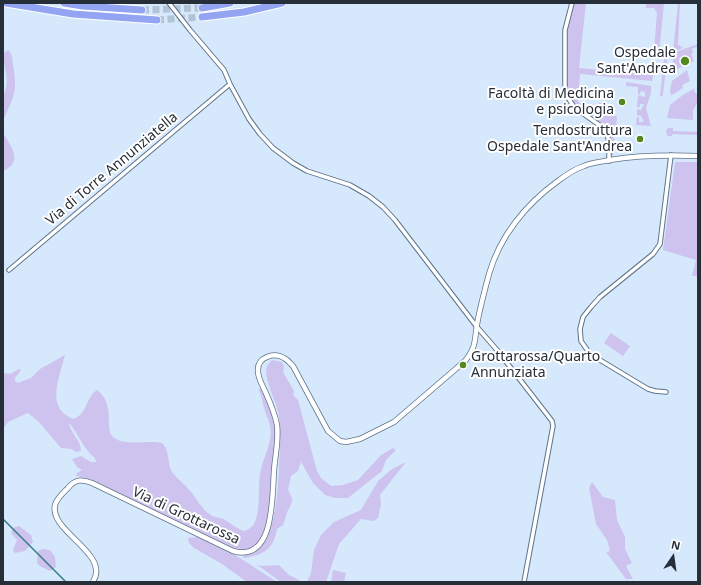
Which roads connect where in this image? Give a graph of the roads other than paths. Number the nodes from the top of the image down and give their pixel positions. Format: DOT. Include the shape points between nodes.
graph roads {
  1 [pos="6,3"];
  2 [pos="64,3"];
  3 [pos="169,3"];
  4 [pos="230,3"];
  5 [pos="282,3"];
  6 [pos="572,3"];
  7 [pos="202,8"];
  8 [pos="142,10"];
  9 [pos="202,17"];
  10 [pos="157,20"];
  11 [pos="230,84"];
  12 [pos="671,155"];
  13 [pos="698,156"];
  14 [pos="609,160"];
  15 [pos="9,270"];
  16 [pos="477,327"];
  17 [pos="666,392"];
  18 [pos="93,582"];
  19 [pos="524,582"];
  1 -- 10 [label="highway" via="73,14"];
  2 -- 8 [label="highway"];
  3 -- 11 [label="street" via="224,70"];
  4 -- 7 [label="highway"];
  5 -- 9 [label="highway" via="244,12"];
  6 -- 14 [label="street" via="565,30 565,93 574,107 606,132"];
  11 -- 15 [label="street, Via di Torre Annunziatella"];
  11 -- 16 [label="street" via="249,119 282,156 307,171 350,185 383,207"];
  12 -- 13 [label="street, Via di Grottarossa"];
  12 -- 14 [label="street, Via di Grottarossa"];
  12 -- 17 [label="street" via="660,244 653,254 600,297 583,317 580,329 584,346 593,357 648,389"];
  14 -- 16 [label="street, Via di Grottarossa" via="573,170 529,205 496,253"];
  16 -- 18 [label="street, Via di Grottarossa" via="473,349 465,361 394,422 352,441 340,441 328,431 293,366 286,358 273,355 261,361 257,370 272,408 278,440 270,522 258,547 245,554 233,552 87,481 78,480 72,483 57,500 55,513 94,563 97,570"];
  16 -- 19 [label="street" via="553,425"];
}
